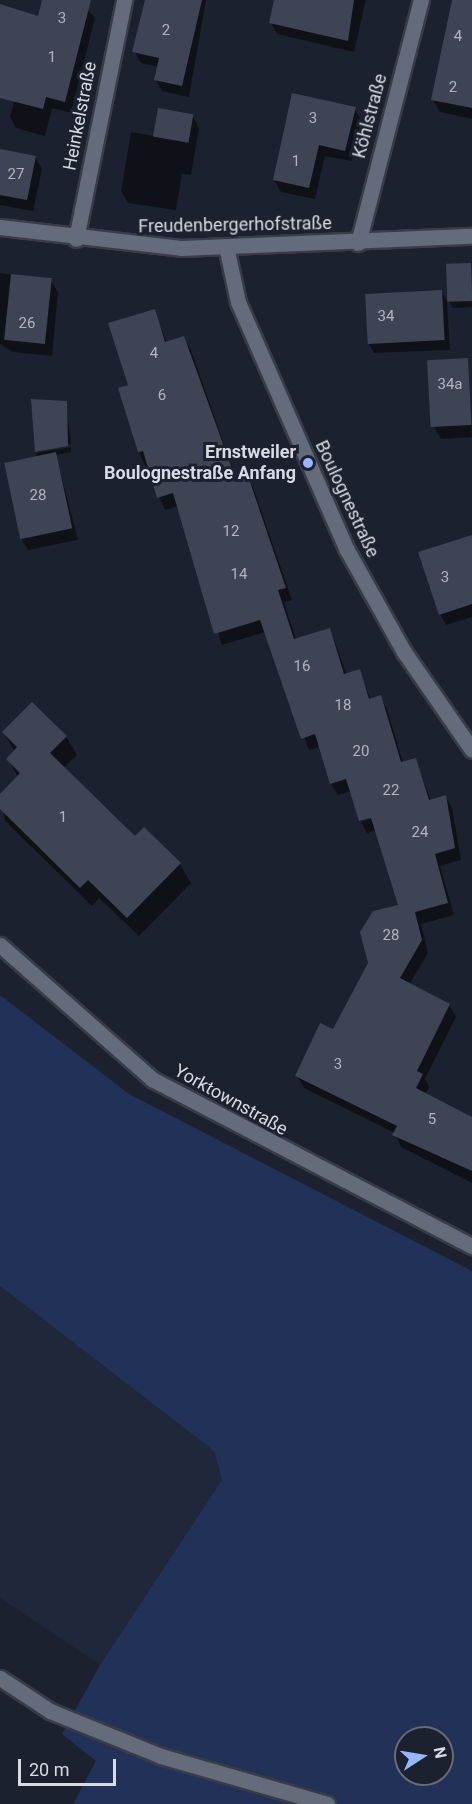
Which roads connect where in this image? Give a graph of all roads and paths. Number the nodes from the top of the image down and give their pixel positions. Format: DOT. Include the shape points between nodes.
graph roads {
  1 [pos="124,0"];
  2 [pos="420,0"];
  3 [pos="0,227"];
  4 [pos="472,236"];
  5 [pos="76,239"];
  6 [pos="358,243"];
  7 [pos="226,246"];
  8 [pos="471,747"];
  9 [pos="0,945"];
  10 [pos="472,1246"];
  11 [pos="0,1678"];
  12 [pos="327,1804"];
  1 -- 5 [label="street, Heinkelstraße"];
  2 -- 6 [label="street, Köhlstraße"];
  3 -- 5 [label="street, Freudenbergerhofstraße"];
  4 -- 6 [label="street, Freudenbergerhofstraße"];
  5 -- 7 [label="street, Freudenbergerhofstraße"];
  6 -- 7 [label="street, Freudenbergerhofstraße"];
  7 -- 8 [label="street, Boulognestraße" via="238,302 347,550 404,652"];
  9 -- 10 [label="street, Yorktownstraße" via="153,1079"];
  11 -- 12 [label="street" via="50,1711 161,1756"];
}
